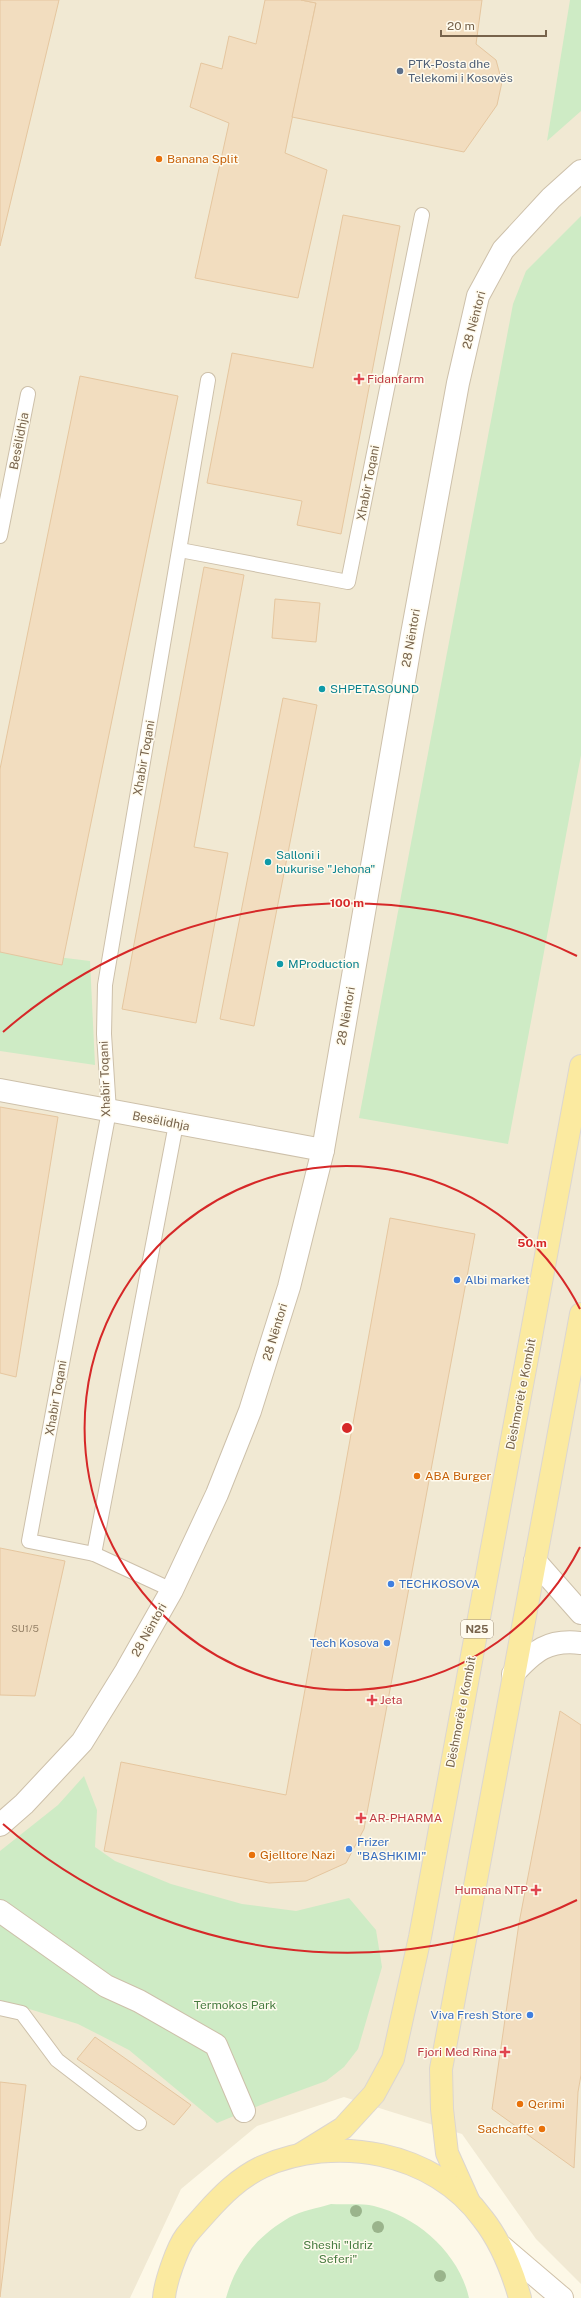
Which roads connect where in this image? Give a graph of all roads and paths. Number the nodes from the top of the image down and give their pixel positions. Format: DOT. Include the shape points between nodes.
graph roads {
  1 [pos="581,171"];
  2 [pos="422,215"];
  3 [pos="208,380"];
  4 [pos="28,394"];
  5 [pos="0,536"];
  6 [pos="180,550"];
  7 [pos="581,1066"];
  8 [pos="0,1090"];
  9 [pos="109,1111"];
  10 [pos="176,1124"];
  11 [pos="323,1150"];
  12 [pos="581,1314"];
  13 [pos="94,1554"];
  14 [pos="535,1561"];
  15 [pos="172,1590"];
  16 [pos="581,1613"];
  17 [pos="581,1643"];
  18 [pos="514,1674"];
  19 [pos="0,1825"];
  20 [pos="0,1911"];
  21 [pos="0,2008"];
  22 [pos="244,2111"];
  23 [pos="139,2123"];
  24 [pos="301,2154"];
  25 [pos="469,2202"];
  26 [pos="502,2247"];
  27 [pos="162,2294"];
  28 [pos="520,2298"];
  29 [pos="562,2298"];
  1 -- 11 [label="street, 28 Nëntori" via="551,198 503,250 478,296 458,383 413,626"];
  2 -- 6 [label="lane, Xhabir Toqani" via="348,582"];
  3 -- 6 [label="lane, Xhabir Toqani"];
  4 -- 5 [label="lane, Besëlidhja"];
  6 -- 9 [label="lane, Xhabir Toqani" via="106,985 104,1034"];
  7 -- 24 [label="main road, Dëshmorët e Kombit / N25" via="421,1930 393,2059 374,2094 343,2128"];
  8 -- 9 [label="street, Besëlidhja"];
  9 -- 10 [label="street, Besëlidhja"];
  9 -- 13 [label="lane, Xhabir Toqani" via="29,1541"];
  10 -- 11 [label="street, Besëlidhja"];
  10 -- 13 [label="lane"];
  11 -- 15 [label="street, 28 Nëntori" via="289,1287 250,1412 217,1494"];
  12 -- 14 [label="main road"];
  13 -- 15 [label="lane, Xhabir Toqani"];
  14 -- 16 [label="street"];
  14 -- 18 [label="main road"];
  15 -- 19 [label="street, 28 Nëntori" via="82,1742 24,1804"];
  17 -- 18 [label="street" via="560,1642 542,1647 528,1657"];
  18 -- 25 [label="main road" via="441,2069 447,2152"];
  20 -- 22 [label="street" via="106,1986 139,2001 216,2045"];
  21 -- 23 [label="lane" via="22,2013 57,2060"];
  24 -- 25 [label="main road" via="336,2150 371,2152 414,2165 443,2181"];
  24 -- 27 [label="main road" via="261,2168 225,2191 186,2236"];
  25 -- 26 [label="main road"];
  26 -- 28 [label="main road"];
  26 -- 29 [label="street"];
}
